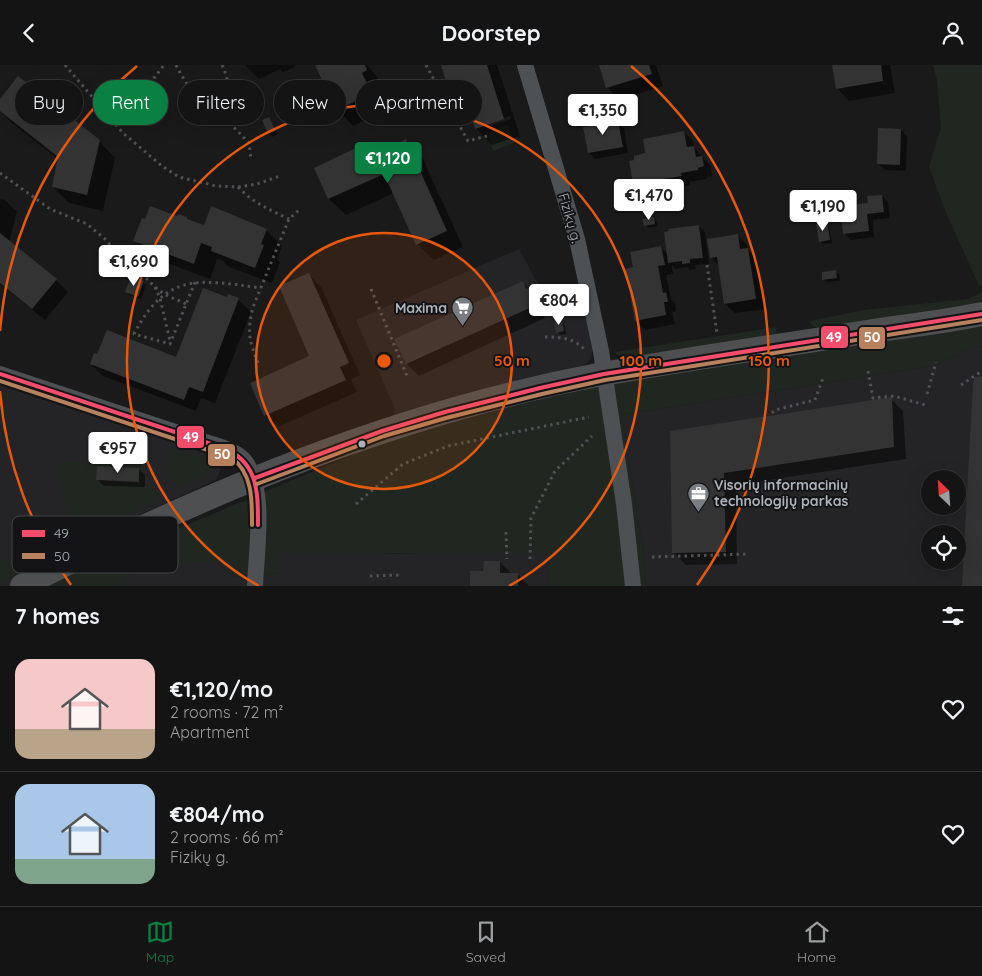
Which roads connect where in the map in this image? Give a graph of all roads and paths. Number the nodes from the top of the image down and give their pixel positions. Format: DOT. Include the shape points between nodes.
graph roads {
  1 [pos="65,65"];
  2 [pos="164,65"];
  3 [pos="176,65"];
  4 [pos="222,65"];
  5 [pos="426,65"];
  6 [pos="525,65"];
  7 [pos="153,80"];
  8 [pos="185,80"];
  9 [pos="227,80"];
  10 [pos="232,125"];
  11 [pos="487,136"];
  12 [pos="251,159"];
  13 [pos="0,173"];
  14 [pos="280,176"];
  15 [pos="238,187"];
  16 [pos="300,209"];
  17 [pos="289,219"];
  18 [pos="707,265"];
  19 [pos="195,282"];
  20 [pos="155,287"];
  21 [pos="261,288"];
  22 [pos="371,289"];
  23 [pos="164,294"];
  24 [pos="160,299"];
  25 [pos="186,304"];
  26 [pos="982,314"];
  27 [pos="717,333"];
  28 [pos="545,337"];
  29 [pos="170,342"];
  30 [pos="588,353"];
  31 [pos="936,362"];
  32 [pos="258,363"];
  33 [pos="868,371"];
  34 [pos="982,371"];
  35 [pos="0,374"];
  36 [pos="604,374"];
  37 [pos="407,376"];
  38 [pos="823,378"];
  39 [pos="961,385"];
  40 [pos="927,394"];
  41 [pos="925,405"];
  42 [pos="772,413"];
  43 [pos="589,417"];
  44 [pos="592,436"];
  45 [pos="255,478"];
  46 [pos="356,505"];
  47 [pos="168,516"];
  48 [pos="506,532"];
  49 [pos="748,554"];
  50 [pos="652,557"];
  51 [pos="507,559"];
  52 [pos="530,559"];
  53 [pos="47,573"];
  54 [pos="401,575"];
  55 [pos="370,576"];
  56 [pos="22,586"];
  57 [pos="255,586"];
  58 [pos="632,586"];
  1 -- 15 [label="path" via="123,133 162,167 198,183"];
  2 -- 7 [label="path"];
  3 -- 8 [label="path"];
  4 -- 9 [label="path"];
  5 -- 11 [label="path" via="468,141"];
  6 -- 36 [label="street, Fizikų g." via="577,239"];
  10 -- 12 [label="path" via="249,143"];
  13 -- 20 [label="path" via="50,209 87,224"];
  14 -- 15 [label="path"];
  15 -- 17 [label="path" via="247,197"];
  16 -- 17 [label="path"];
  17 -- 21 [label="path"];
  18 -- 27 [label="path"];
  19 -- 21 [label="path"];
  19 -- 23 [label="path"];
  19 -- 25 [label="path"];
  20 -- 23 [label="path"];
  20 -- 24 [label="path"];
  21 -- 32 [label="path" via="250,326 250,343"];
  22 -- 37 [label="path"];
  23 -- 24 [label="path"];
  23 -- 25 [label="path"];
  24 -- 29 [label="path"];
  24 -- 29 [label="path" via="141,320 134,334"];
  25 -- 29 [label="path"];
  26 -- 36 [label="street"];
  28 -- 30 [label="path" via="577,342"];
  31 -- 40 [label="path"];
  33 -- 41 [label="path" via="873,398 894,396"];
  34 -- 39 [label="path"];
  35 -- 45 [label="street" via="238,454"];
  36 -- 45 [label="street" via="509,395 410,423"];
  36 -- 58 [label="street, Fizikų g." via="624,504"];
  38 -- 42 [label="path" via="815,400"];
  43 -- 46 [label="path" via="448,446 403,463"];
  44 -- 52 [label="path" via="555,471 531,518"];
  45 -- 47 [label="street"];
  45 -- 57 [label="street" via="258,495"];
  48 -- 51 [label="path"];
  49 -- 50 [label="path"];
  53 -- 56 [label="street"];
  54 -- 55 [label="path"];
}
